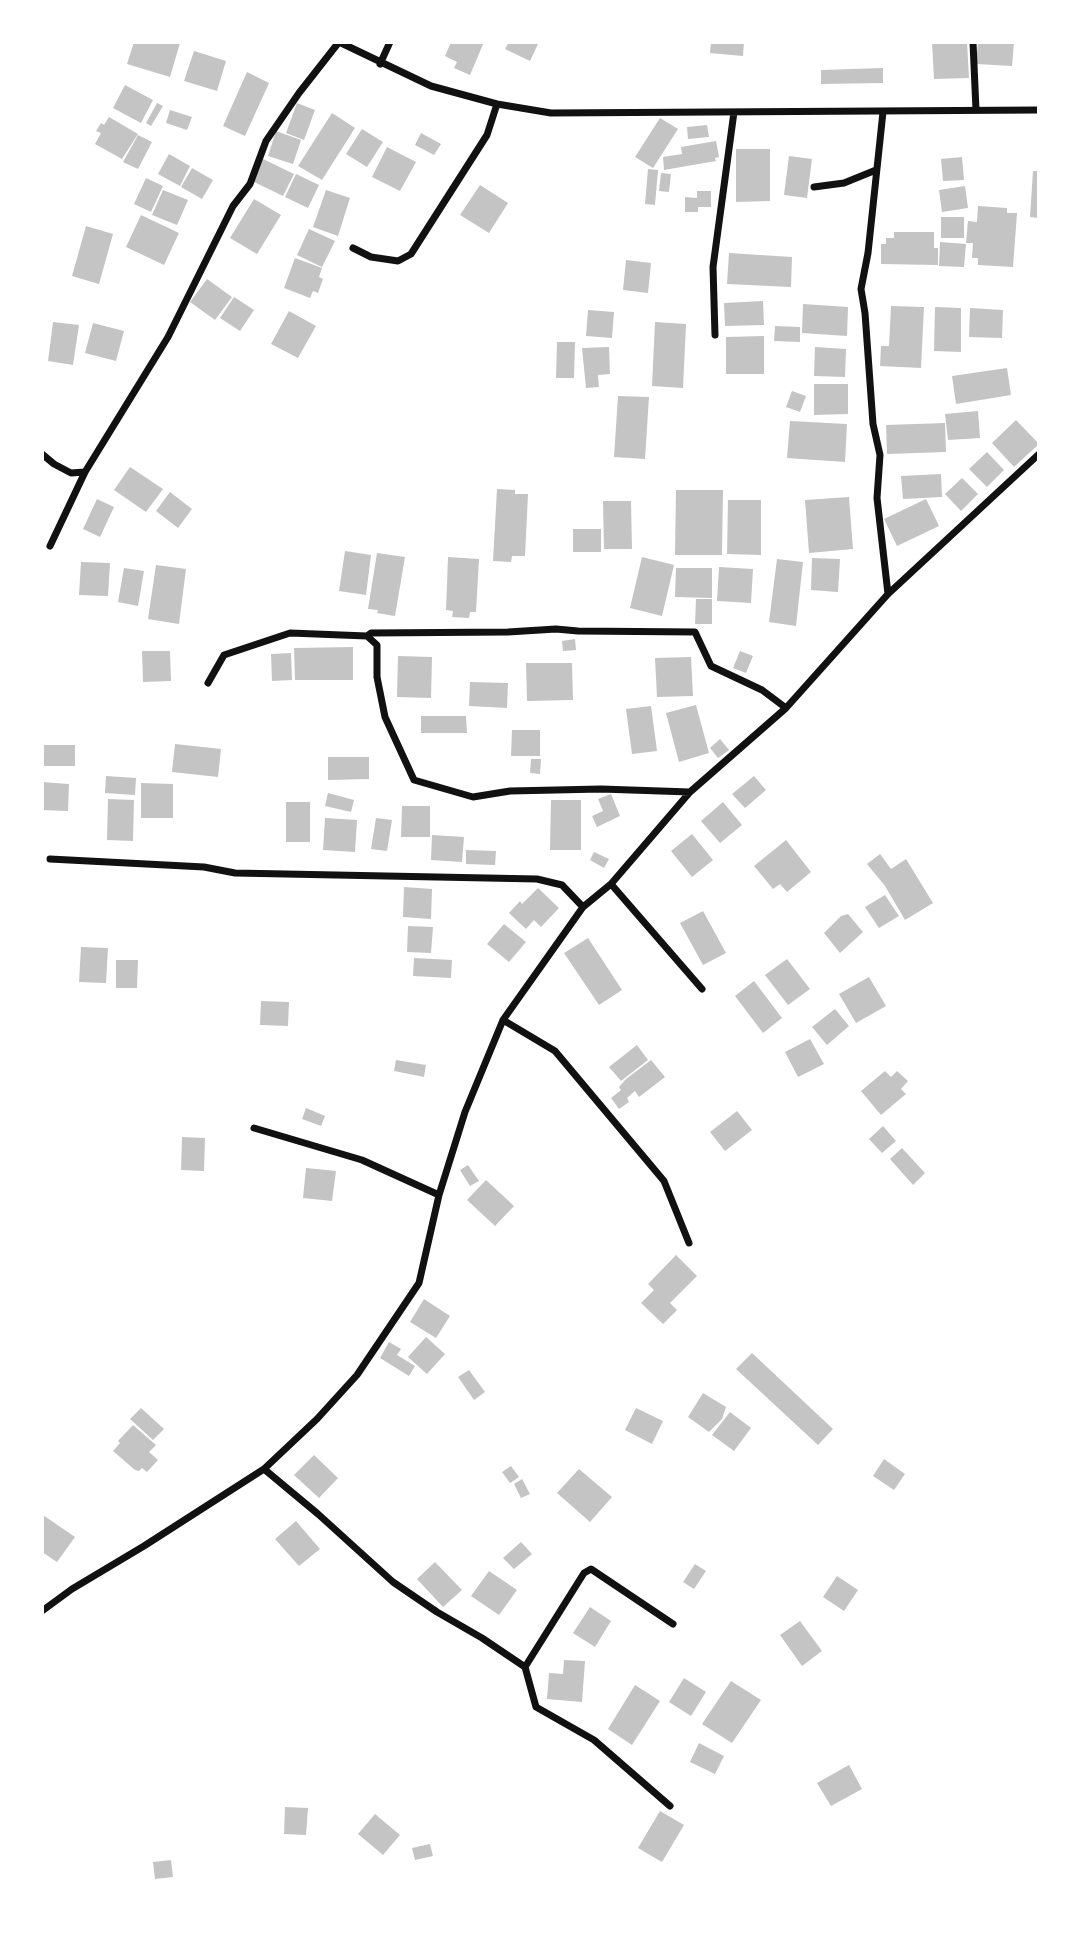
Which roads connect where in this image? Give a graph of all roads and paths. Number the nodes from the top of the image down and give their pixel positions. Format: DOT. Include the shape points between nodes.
graph roads {
  1 [pos="339,42"];
  2 [pos="390,42"];
  3 [pos="973,42"];
  4 [pos="380,64"];
  5 [pos="497,104"];
  6 [pos="976,110"];
  7 [pos="1039,110"];
  8 [pos="734,112"];
  9 [pos="883,112"];
  10 [pos="876,170"];
  11 [pos="814,187"];
  12 [pos="353,248"];
  13 [pos="715,335"];
  14 [pos="42,454"];
  15 [pos="1039,454"];
  16 [pos="85,472"];
  17 [pos="50,546"];
  18 [pos="888,594"];
  19 [pos="367,636"];
  20 [pos="208,683"];
  21 [pos="786,708"];
  22 [pos="690,792"];
  23 [pos="50,859"];
  24 [pos="611,884"];
  25 [pos="583,907"];
  26 [pos="702,989"];
  27 [pos="503,1020"];
  28 [pos="254,1128"];
  29 [pos="439,1195"];
  30 [pos="689,1243"];
  31 [pos="264,1469"];
  32 [pos="42,1611"];
  33 [pos="673,1625"];
  34 [pos="525,1667"];
  35 [pos="670,1805"];
  1 -- 4 [label="street"];
  1 -- 16 [label="street" via="266,141 250,184 233,206 168,337"];
  2 -- 4 [label="street"];
  3 -- 6 [label="street"];
  4 -- 5 [label="street" via="431,86"];
  5 -- 8 [label="street" via="551,113"];
  5 -- 12 [label="street" via="487,135 411,254 398,261 371,257"];
  6 -- 7 [label="street"];
  6 -- 9 [label="street"];
  8 -- 9 [label="street"];
  8 -- 13 [label="street" via="713,267"];
  9 -- 10 [label="street"];
  10 -- 11 [label="street" via="844,183"];
  10 -- 18 [label="street" via="860,289 880,454 877,498"];
  14 -- 16 [label="street" via="71,473"];
  15 -- 18 [label="street"];
  16 -- 17 [label="street"];
  18 -- 21 [label="street"];
  19 -- 20 [label="street" via="290,633 225,655"];
  19 -- 21 [label="street" via="556,629 695,632 711,666 762,690"];
  19 -- 22 [label="street" via="377,645 377,677 385,717 414,780 473,797 510,791"];
  21 -- 22 [label="street"];
  22 -- 24 [label="street"];
  23 -- 25 [label="street" via="204,867 235,873 537,879 562,885"];
  24 -- 25 [label="street"];
  24 -- 26 [label="street"];
  25 -- 27 [label="street"];
  27 -- 29 [label="street" via="465,1112"];
  27 -- 30 [label="street" via="555,1051 664,1181"];
  28 -- 29 [label="street" via="362,1160"];
  29 -- 31 [label="street" via="419,1283 358,1375"];
  31 -- 32 [label="street"];
  31 -- 34 [label="street" via="393,1581"];
  33 -- 34 [label="street" via="591,1569 584,1573"];
  34 -- 35 [label="street" via="536,1707 594,1740"];
}
